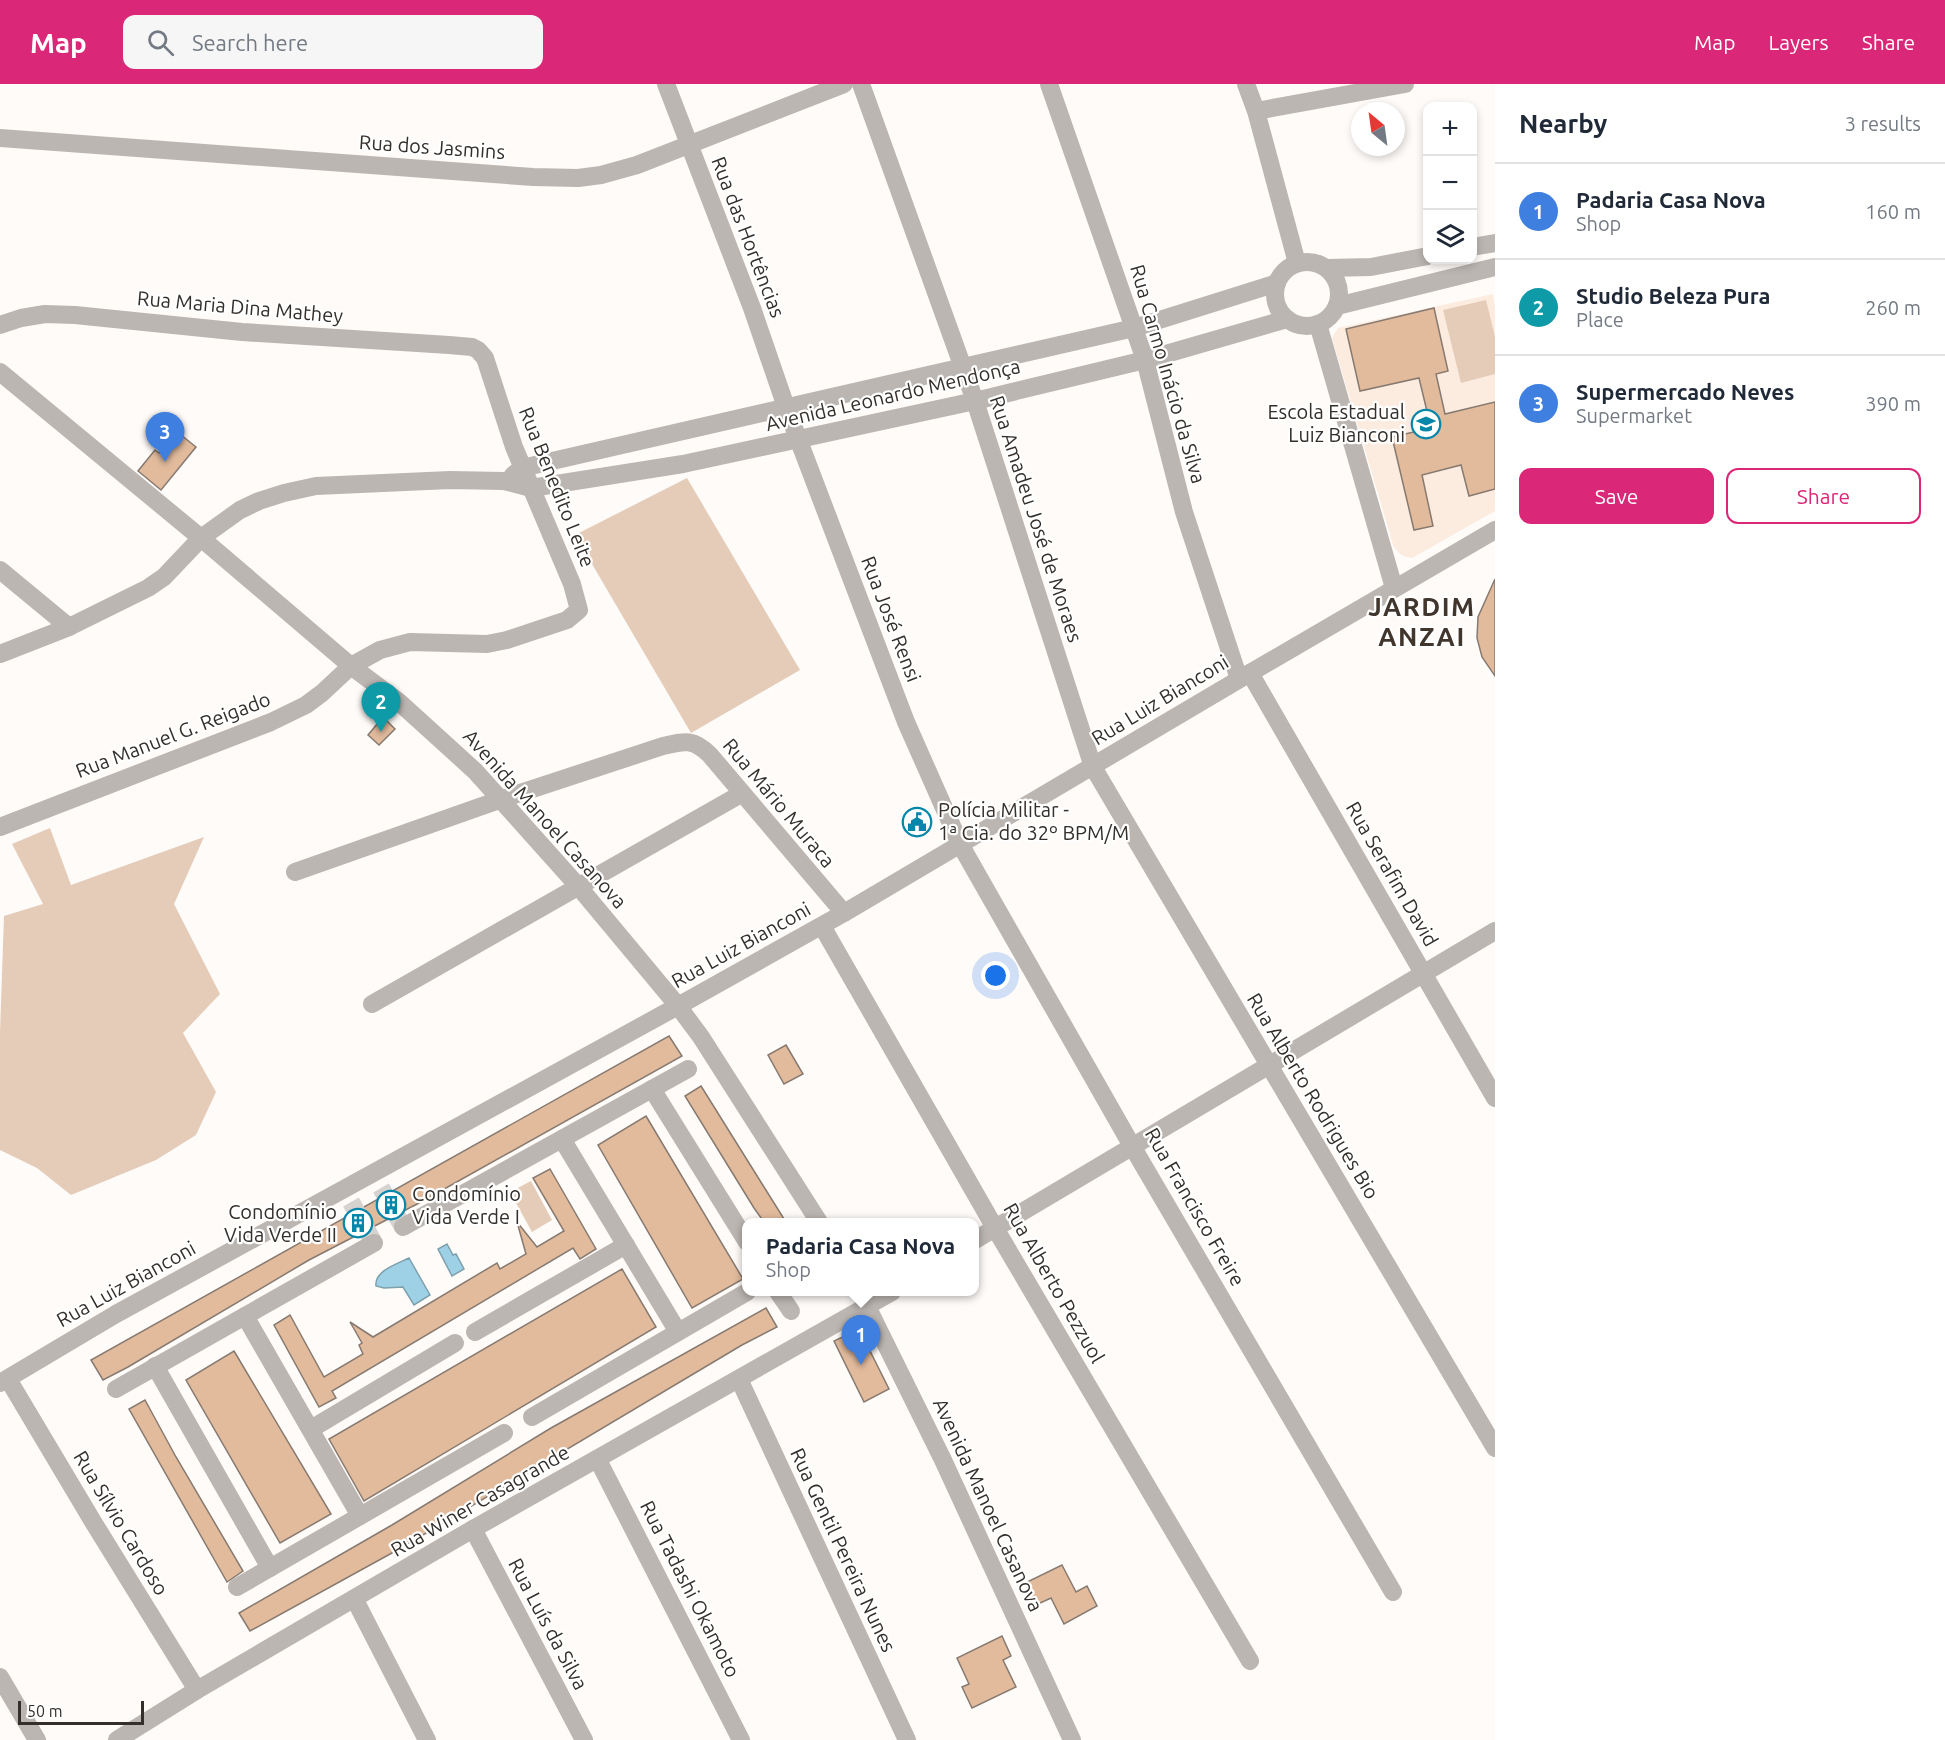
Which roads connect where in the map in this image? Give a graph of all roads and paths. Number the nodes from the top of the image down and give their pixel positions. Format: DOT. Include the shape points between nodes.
graph roads {
  1 [pos="666,84"];
  2 [pos="844,84"];
  3 [pos="861,84"];
  4 [pos="1049,84"];
  5 [pos="1246,84"];
  6 [pos="1405,84"];
  7 [pos="1256,111"];
  8 [pos="0,138"];
  9 [pos="689,145"];
  10 [pos="1495,243"];
  11 [pos="1477,246"];
  12 [pos="1423,257"];
  13 [pos="1298,263"];
  14 [pos="1495,267"];
  15 [pos="1327,268"];
  16 [pos="1277,283"];
  17 [pos="1337,306"];
  18 [pos="1287,319"];
  19 [pos="1318,324"];
  20 [pos="0,325"];
  21 [pos="1134,328"];
  22 [pos="478,350"];
  23 [pos="1144,360"];
  24 [pos="963,368"];
  25 [pos="0,372"];
  26 [pos="975,401"];
  27 [pos="786,407"];
  28 [pos="800,439"];
  29 [pos="522,468"];
  30 [pos="504,481"];
  31 [pos="531,488"];
  32 [pos="1495,530"];
  33 [pos="201,538"];
  34 [pos="0,570"];
  35 [pos="1394,588"];
  36 [pos="579,610"];
  37 [pos="69,627"];
  38 [pos="0,654"];
  39 [pos="351,666"];
  40 [pos="1244,676"];
  41 [pos="1093,766"];
  42 [pos="741,794"];
  43 [pos="502,799"];
  44 [pos="0,827"];
  45 [pos="960,844"];
  46 [pos="295,872"];
  47 [pos="578,886"];
  48 [pos="844,913"];
  49 [pos="822,926"];
  50 [pos="1495,931"];
  51 [pos="1423,973"];
  52 [pos="372,1004"];
  53 [pos="678,1006"];
  54 [pos="1268,1065"];
  55 [pos="688,1069"];
  56 [pos="652,1089"];
  57 [pos="1495,1098"];
  58 [pos="562,1138"];
  59 [pos="1132,1146"];
  60 [pos="816,1218"];
  61 [pos="403,1227"];
  62 [pos="995,1228"];
  63 [pos="742,1234"];
  64 [pos="979,1238"];
  65 [pos="374,1243"];
  66 [pos="626,1245"];
  67 [pos="742,1295"];
  68 [pos="781,1296"];
  69 [pos="864,1299"];
  70 [pos="790,1311"];
  71 [pos="245,1316"];
  72 [pos="475,1332"];
  73 [pos="678,1332"];
  74 [pos="455,1343"];
  75 [pos="155,1366"];
  76 [pos="739,1378"];
  77 [pos="4,1381"];
  78 [pos="116,1389"];
  79 [pos="532,1417"];
  80 [pos="310,1429"];
  81 [pos="504,1433"];
  82 [pos="1495,1448"];
  83 [pos="598,1460"];
  84 [pos="360,1516"];
  85 [pos="473,1529"];
  86 [pos="270,1568"];
  87 [pos="237,1587"];
  88 [pos="1393,1592"];
  89 [pos="355,1600"];
  90 [pos="1250,1661"];
  91 [pos="0,1677"];
  92 [pos="197,1690"];
  93 [pos="37,1740"];
  94 [pos="117,1740"];
  95 [pos="427,1740"];
  96 [pos="584,1740"];
  97 [pos="741,1740"];
  98 [pos="907,1740"];
  99 [pos="1072,1740"];
  1 -- 9 [label="street, Rua das Hortências"];
  2 -- 9 [label="street, Rua dos Jasmins"];
  3 -- 24 [label="street, Rua Amadeu José de Moraes"];
  4 -- 21 [label="street, Rua Carmo Inácio da Silva"];
  5 -- 7 [label="street"];
  6 -- 7 [label="street"];
  7 -- 13 [label="street"];
  8 -- 9 [label="street, Rua dos Jasmins" via="578,178 637,165"];
  9 -- 27 [label="street, Rua das Hortências"];
  10 -- 11 [label="street"];
  12 -- 15 [label="street" via="1371,267"];
  13 -- 15 [label="street"];
  13 -- 16 [label="street"];
  14 -- 17 [label="street"];
  15 -- 17 [label="street" via="1338,285"];
  16 -- 18 [label="street" via="1276,303"];
  16 -- 21 [label="street, Avenida Leonardo Mendonça"];
  17 -- 19 [label="street"];
  18 -- 19 [label="street" via="1305,326"];
  18 -- 23 [label="street, Avenida Leonardo Mendonça"];
  19 -- 35 [label="street"];
  20 -- 22 [label="street, Rua Maria Dina Mathey" via="45,314 75,315"];
  21 -- 23 [label="street, Rua Carmo Inácio da Silva"];
  21 -- 24 [label="street, Avenida Leonardo Mendonça"];
  22 -- 29 [label="street, Rua Benedito Leite" via="493,377"];
  23 -- 26 [label="street, Avenida Leonardo Mendonça"];
  23 -- 40 [label="street, Rua Carmo Inácio da Silva" via="1184,512"];
  24 -- 26 [label="street, Rua Amadeu José de Moraes"];
  24 -- 27 [label="street, Avenida Leonardo Mendonça"];
  25 -- 33 [label="street, Avenida Manoel Casanova"];
  26 -- 28 [label="street, Avenida Leonardo Mendonça"];
  26 -- 41 [label="street, Rua Amadeu José de Moraes"];
  27 -- 28 [label="street, Rua José Rensi"];
  27 -- 29 [label="street, Avenida Leonardo Mendonça"];
  28 -- 31 [label="street, Avenida Leonardo Mendonça" via="682,464"];
  28 -- 45 [label="street, Rua José Rensi" via="906,722"];
  29 -- 30 [label="street, Avenida Leonardo Mendonça"];
  29 -- 31 [label="street, Rua Benedito Leite"];
  30 -- 31 [label="street, Avenida Leonardo Mendonça"];
  30 -- 33 [label="street, Avenida Leonardo Mendonça" via="316,486 259,501"];
  31 -- 36 [label="street, Rua Benedito Leite" via="572,584"];
  32 -- 35 [label="street, Rua Luiz Bianconi"];
  33 -- 37 [label="street, Avenida Leonardo Mendonça" via="148,588"];
  33 -- 39 [label="street, Avenida Manoel Casanova"];
  34 -- 37 [label="street"];
  35 -- 40 [label="street, Rua Luiz Bianconi"];
  36 -- 39 [label="street, Rua Manuel G. Reigado" via="561,622 507,640 487,644 410,642 380,650"];
  37 -- 38 [label="street, Avenida Leonardo Mendonça"];
  39 -- 43 [label="street, Avenida Manoel Casanova" via="445,741"];
  39 -- 44 [label="street, Rua Manuel G. Reigado" via="306,705 271,722"];
  40 -- 41 [label="street, Rua Luiz Bianconi"];
  40 -- 51 [label="street, Rua Serafim David"];
  41 -- 45 [label="street, Rua Luiz Bianconi"];
  41 -- 54 [label="street, Rua Alberto Rodrigues Bio"];
  42 -- 43 [label="street, Rua Mário Muraca" via="704,749 697,743 683,741"];
  42 -- 47 [label="street"];
  42 -- 48 [label="street, Rua Mário Muraca"];
  43 -- 46 [label="street, Rua Mário Muraca"];
  43 -- 47 [label="street, Avenida Manoel Casanova"];
  45 -- 48 [label="street, Rua Luiz Bianconi"];
  45 -- 59 [label="street, Rua Francisco Freire"];
  47 -- 52 [label="street"];
  47 -- 53 [label="street, Avenida Manoel Casanova"];
  48 -- 49 [label="street, Rua Luiz Bianconi"];
  49 -- 53 [label="street, Rua Luiz Bianconi"];
  49 -- 62 [label="street, Rua Alberto Pezzuol"];
  50 -- 51 [label="street"];
  51 -- 54 [label="street"];
  51 -- 57 [label="street, Rua Serafim David"];
  53 -- 60 [label="street, Avenida Manoel Casanova"];
  53 -- 77 [label="street, Rua Luiz Bianconi" via="377,1181 116,1314"];
  54 -- 59 [label="street"];
  54 -- 82 [label="street, Rua Alberto Rodrigues Bio"];
  55 -- 56 [label="street"];
  56 -- 58 [label="street"];
  56 -- 63 [label="street"];
  58 -- 61 [label="street"];
  58 -- 66 [label="street"];
  59 -- 62 [label="street"];
  59 -- 88 [label="street, Rua Francisco Freire"];
  62 -- 64 [label="street"];
  62 -- 90 [label="street, Rua Alberto Pezzuol"];
  65 -- 71 [label="street"];
  66 -- 72 [label="street"];
  66 -- 73 [label="street"];
  67 -- 73 [label="street"];
  68 -- 70 [label="street"];
  69 -- 76 [label="street, Rua Winer Casagrande"];
  69 -- 99 [label="street, Avenida Manoel Casanova"];
  71 -- 75 [label="street"];
  71 -- 80 [label="street"];
  73 -- 79 [label="street"];
  74 -- 80 [label="street"];
  75 -- 78 [label="street"];
  75 -- 86 [label="street"];
  76 -- 83 [label="street, Rua Winer Casagrande"];
  76 -- 98 [label="street, Rua Gentil Pereira Nunes"];
  77 -- 92 [label="street, Rua Sílvio Cardoso"];
  80 -- 84 [label="street"];
  81 -- 84 [label="street"];
  83 -- 85 [label="street, Rua Winer Casagrande"];
  83 -- 97 [label="street, Rua Tadashi Okamoto"];
  84 -- 86 [label="street"];
  85 -- 89 [label="street, Rua Winer Casagrande"];
  85 -- 96 [label="street, Rua Luís da Silva"];
  86 -- 87 [label="street"];
  89 -- 92 [label="street, Rua Winer Casagrande"];
  89 -- 95 [label="street"];
  91 -- 93 [label="street"];
  92 -- 94 [label="street, Rua Winer Casagrande"];
}
